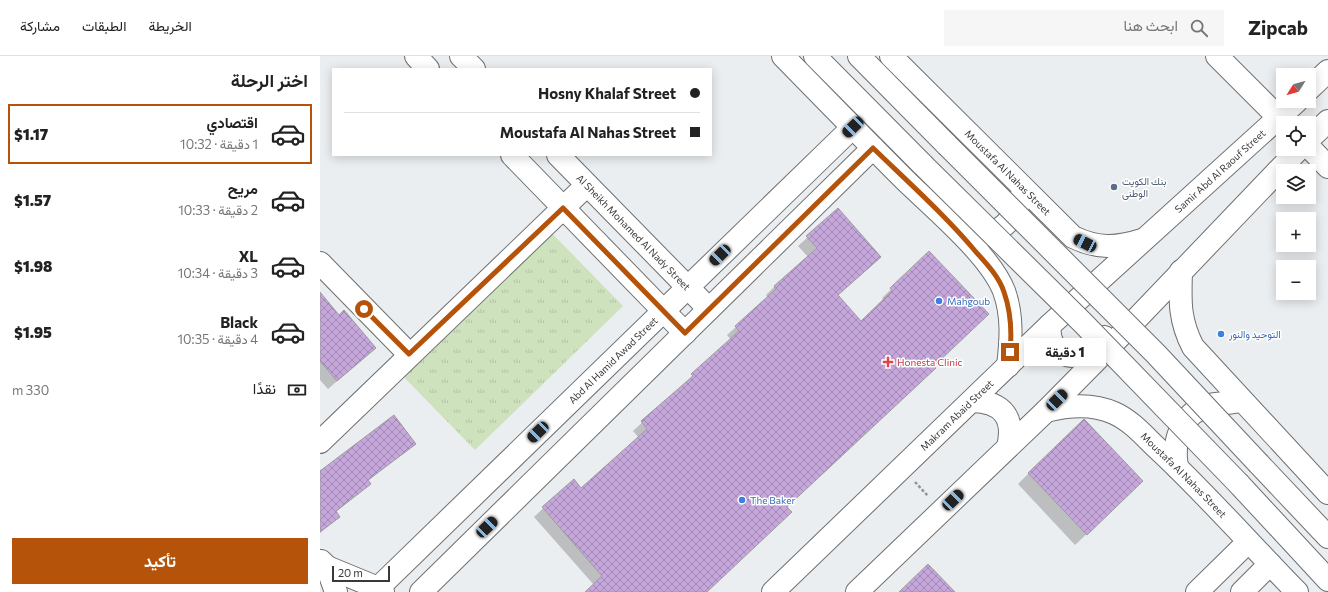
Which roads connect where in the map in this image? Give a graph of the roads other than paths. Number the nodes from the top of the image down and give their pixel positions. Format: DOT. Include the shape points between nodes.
graph roads {
  1 [pos="416,56"];
  2 [pos="461,56"];
  3 [pos="782,56"];
  4 [pos="815,56"];
  5 [pos="859,56"];
  6 [pos="891,56"];
  7 [pos="1217,56"];
  8 [pos="427,68"];
  9 [pos="473,68"];
  10 [pos="1328,71"];
  11 [pos="1316,82"];
  12 [pos="1290,108"];
  13 [pos="1277,116"];
  14 [pos="1281,116"];
  15 [pos="1276,121"];
  16 [pos="1328,121"];
  17 [pos="853,127"];
  18 [pos="1316,132"];
  19 [pos="873,148"];
  20 [pos="1316,154"];
  21 [pos="513,156"];
  22 [pos="559,156"];
  23 [pos="1292,156"];
  24 [pos="1328,167"];
  25 [pos="587,185"];
  26 [pos="1022,187"];
  27 [pos="563,208"];
  28 [pos="963,236"];
  29 [pos="1142,240"];
  30 [pos="320,263"];
  31 [pos="1181,271"];
  32 [pos="686,287"];
  33 [pos="663,309"];
  34 [pos="709,309"];
  35 [pos="1050,325"];
  36 [pos="685,333"];
  37 [pos="1122,334"];
  38 [pos="409,354"];
  39 [pos="1008,366"];
  40 [pos="973,401"];
  41 [pos="1241,401"];
  42 [pos="1046,411"];
  43 [pos="320,442"];
  44 [pos="1008,447"];
  45 [pos="1177,466"];
  46 [pos="1328,493"];
  47 [pos="1328,537"];
  48 [pos="1248,542"];
  49 [pos="323,564"];
  50 [pos="1270,564"];
  51 [pos="1328,580"];
  52 [pos="378,591"];
  53 [pos="336,592"];
  54 [pos="421,592"];
  55 [pos="773,592"];
  56 [pos="857,592"];
  57 [pos="1197,592"];
  58 [pos="1242,592"];
  59 [pos="1297,592"];
  1 -- 8 [label="street"];
  2 -- 9 [label="street"];
  3 -- 17 [label="street"];
  4 -- 51 [label="street, bridge" via="1088,328"];
  5 -- 47 [label="street, bridge" via="1156,354"];
  6 -- 26 [label="street, Moustafa Al Nahas Street"];
  7 -- 13 [label="street"];
  10 -- 11 [label="street"];
  12 -- 14 [label="street, Samir Abd Al Raouf Street"];
  15 -- 29 [label="street, Samir Abd Al Raouf Street"];
  16 -- 18 [label="street"];
  17 -- 19 [label="street"];
  17 -- 32 [label="street, Abd Al Hamid Awad Street"];
  19 -- 28 [label="street"];
  19 -- 34 [label="street"];
  20 -- 24 [label="street"];
  21 -- 27 [label="street"];
  22 -- 25 [label="street, Al Sheikh Mohamed Al Nady Street"];
  23 -- 31 [label="street"];
  25 -- 27 [label="street"];
  25 -- 32 [label="street, Al Sheikh Mohamed Al Nady Street"];
  26 -- 28 [label="street" via="1014,215 1004,226 982,236"];
  26 -- 29 [label="street, Moustafa Al Nahas Street" via="1063,229 1085,243 1111,247"];
  27 -- 33 [label="street"];
  27 -- 38 [label="street"];
  28 -- 39 [label="street" via="991,269 1004,291 1011,324"];
  29 -- 35 [label="street, Makram Abaid Street"];
  30 -- 38 [label="street"];
  31 -- 37 [label="street"];
  31 -- 41 [label="street" via="1181,317 1186,333 1193,348"];
  32 -- 33 [label="street, Abd Al Hamid Awad Street"];
  32 -- 34 [label="street, Al Sheikh Mohamed Al Nady Street"];
  33 -- 36 [label="street"];
  33 -- 52 [label="street, Abd Al Hamid Awad Street"];
  34 -- 36 [label="street"];
  35 -- 37 [label="street" via="1050,341 1061,353 1068,356 1084,354 1109,333"];
  35 -- 39 [label="street, Makram Abaid Street"];
  36 -- 54 [label="street"];
  37 -- 42 [label="street"];
  38 -- 43 [label="street"];
  39 -- 40 [label="street, Makram Abaid Street"];
  40 -- 44 [label="street" via="987,401 1000,408 1008,419 1012,433"];
  40 -- 55 [label="street, Makram Abaid Street"];
  41 -- 45 [label="street" via="1210,405 1188,418 1180,429 1176,441 1174,454"];
  41 -- 46 [label="street"];
  42 -- 44 [label="street"];
  42 -- 45 [label="street, Moustafa Al Nahas Street" via="1073,406 1101,408 1114,413 1126,419"];
  44 -- 56 [label="street"];
  45 -- 48 [label="street, Moustafa Al Nahas Street"];
  48 -- 50 [label="street, Moustafa Al Nahas Street"];
  48 -- 57 [label="street"];
  49 -- 52 [label="street"];
  49 -- 53 [label="street"];
  50 -- 58 [label="street"];
  50 -- 59 [label="street, Moustafa Al Nahas Street"];
}
